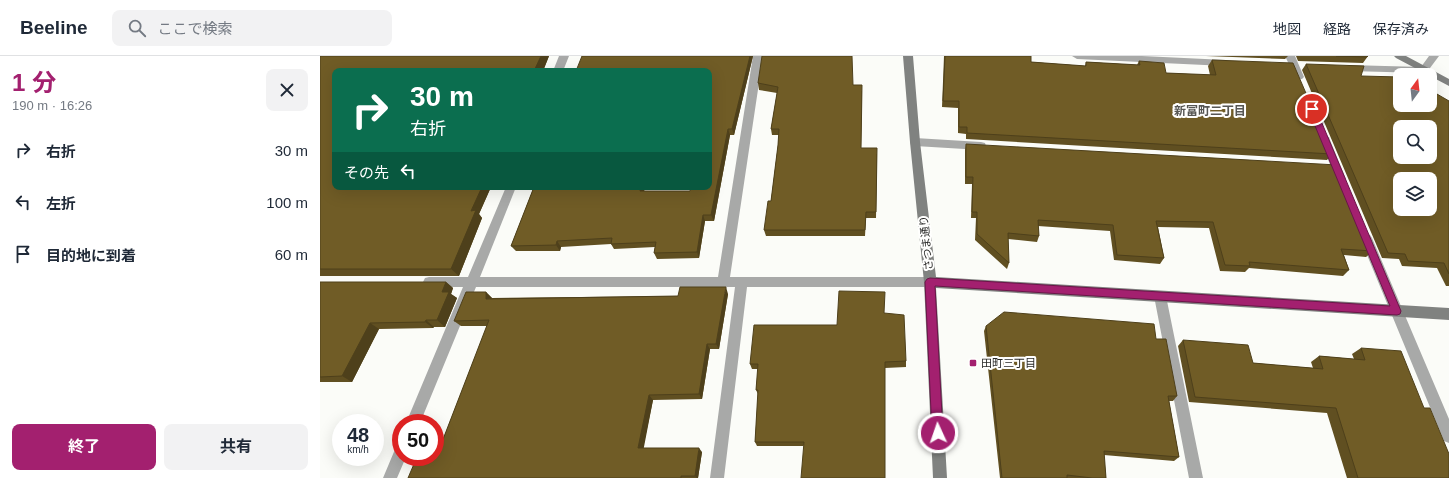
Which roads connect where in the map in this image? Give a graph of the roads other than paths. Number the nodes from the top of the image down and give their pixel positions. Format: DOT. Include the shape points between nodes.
graph roads {
  1 [pos="564,56"];
  2 [pos="758,56"];
  3 [pos="908,56"];
  4 [pos="1077,56"];
  5 [pos="1399,56"];
  6 [pos="1434,56"];
  7 [pos="1232,63"];
  8 [pos="1293,63"];
  9 [pos="1340,67"];
  10 [pos="559,68"];
  11 [pos="1420,68"];
  12 [pos="1425,68"];
  13 [pos="1393,69"];
  14 [pos="1437,77"];
  15 [pos="1449,83"];
  16 [pos="1303,87"];
  17 [pos="1321,130"];
  18 [pos="915,142"];
  19 [pos="994,146"];
  20 [pos="1320,165"];
  21 [pos="1336,166"];
  22 [pos="1345,188"];
  23 [pos="509,190"];
  24 [pos="1360,224"];
  25 [pos="416,282"];
  26 [pos="472,282"];
  27 [pos="723,282"];
  28 [pos="742,282"];
  29 [pos="930,282"];
  30 [pos="1160,296"];
  31 [pos="1397,311"];
  32 [pos="1449,314"];
  33 [pos="417,414"];
  34 [pos="1449,436"];
  35 [pos="395,466"];
  36 [pos="390,478"];
  37 [pos="717,478"];
  38 [pos="940,478"];
  39 [pos="1196,478"];
  1 -- 10 [label="street"];
  2 -- 27 [label="street"];
  3 -- 18 [label="street, さつま通り"];
  4 -- 7 [label="street"];
  5 -- 11 [label="street"];
  6 -- 12 [label="street"];
  8 -- 16 [label="street"];
  9 -- 13 [label="street"];
  14 -- 15 [label="street"];
  17 -- 21 [label="street"];
  18 -- 19 [label="street"];
  18 -- 29 [label="street, さつま通り"];
  20 -- 21 [label="street"];
  21 -- 22 [label="street"];
  23 -- 26 [label="street"];
  24 -- 31 [label="street"];
  25 -- 26 [label="street"];
  26 -- 27 [label="street"];
  26 -- 33 [label="street"];
  27 -- 28 [label="street"];
  28 -- 29 [label="street"];
  28 -- 37 [label="street"];
  29 -- 30 [label="street"];
  29 -- 38 [label="street, さつま通り"];
  30 -- 31 [label="street"];
  30 -- 39 [label="street"];
  31 -- 32 [label="street"];
  31 -- 34 [label="street"];
  35 -- 36 [label="street"];
}
